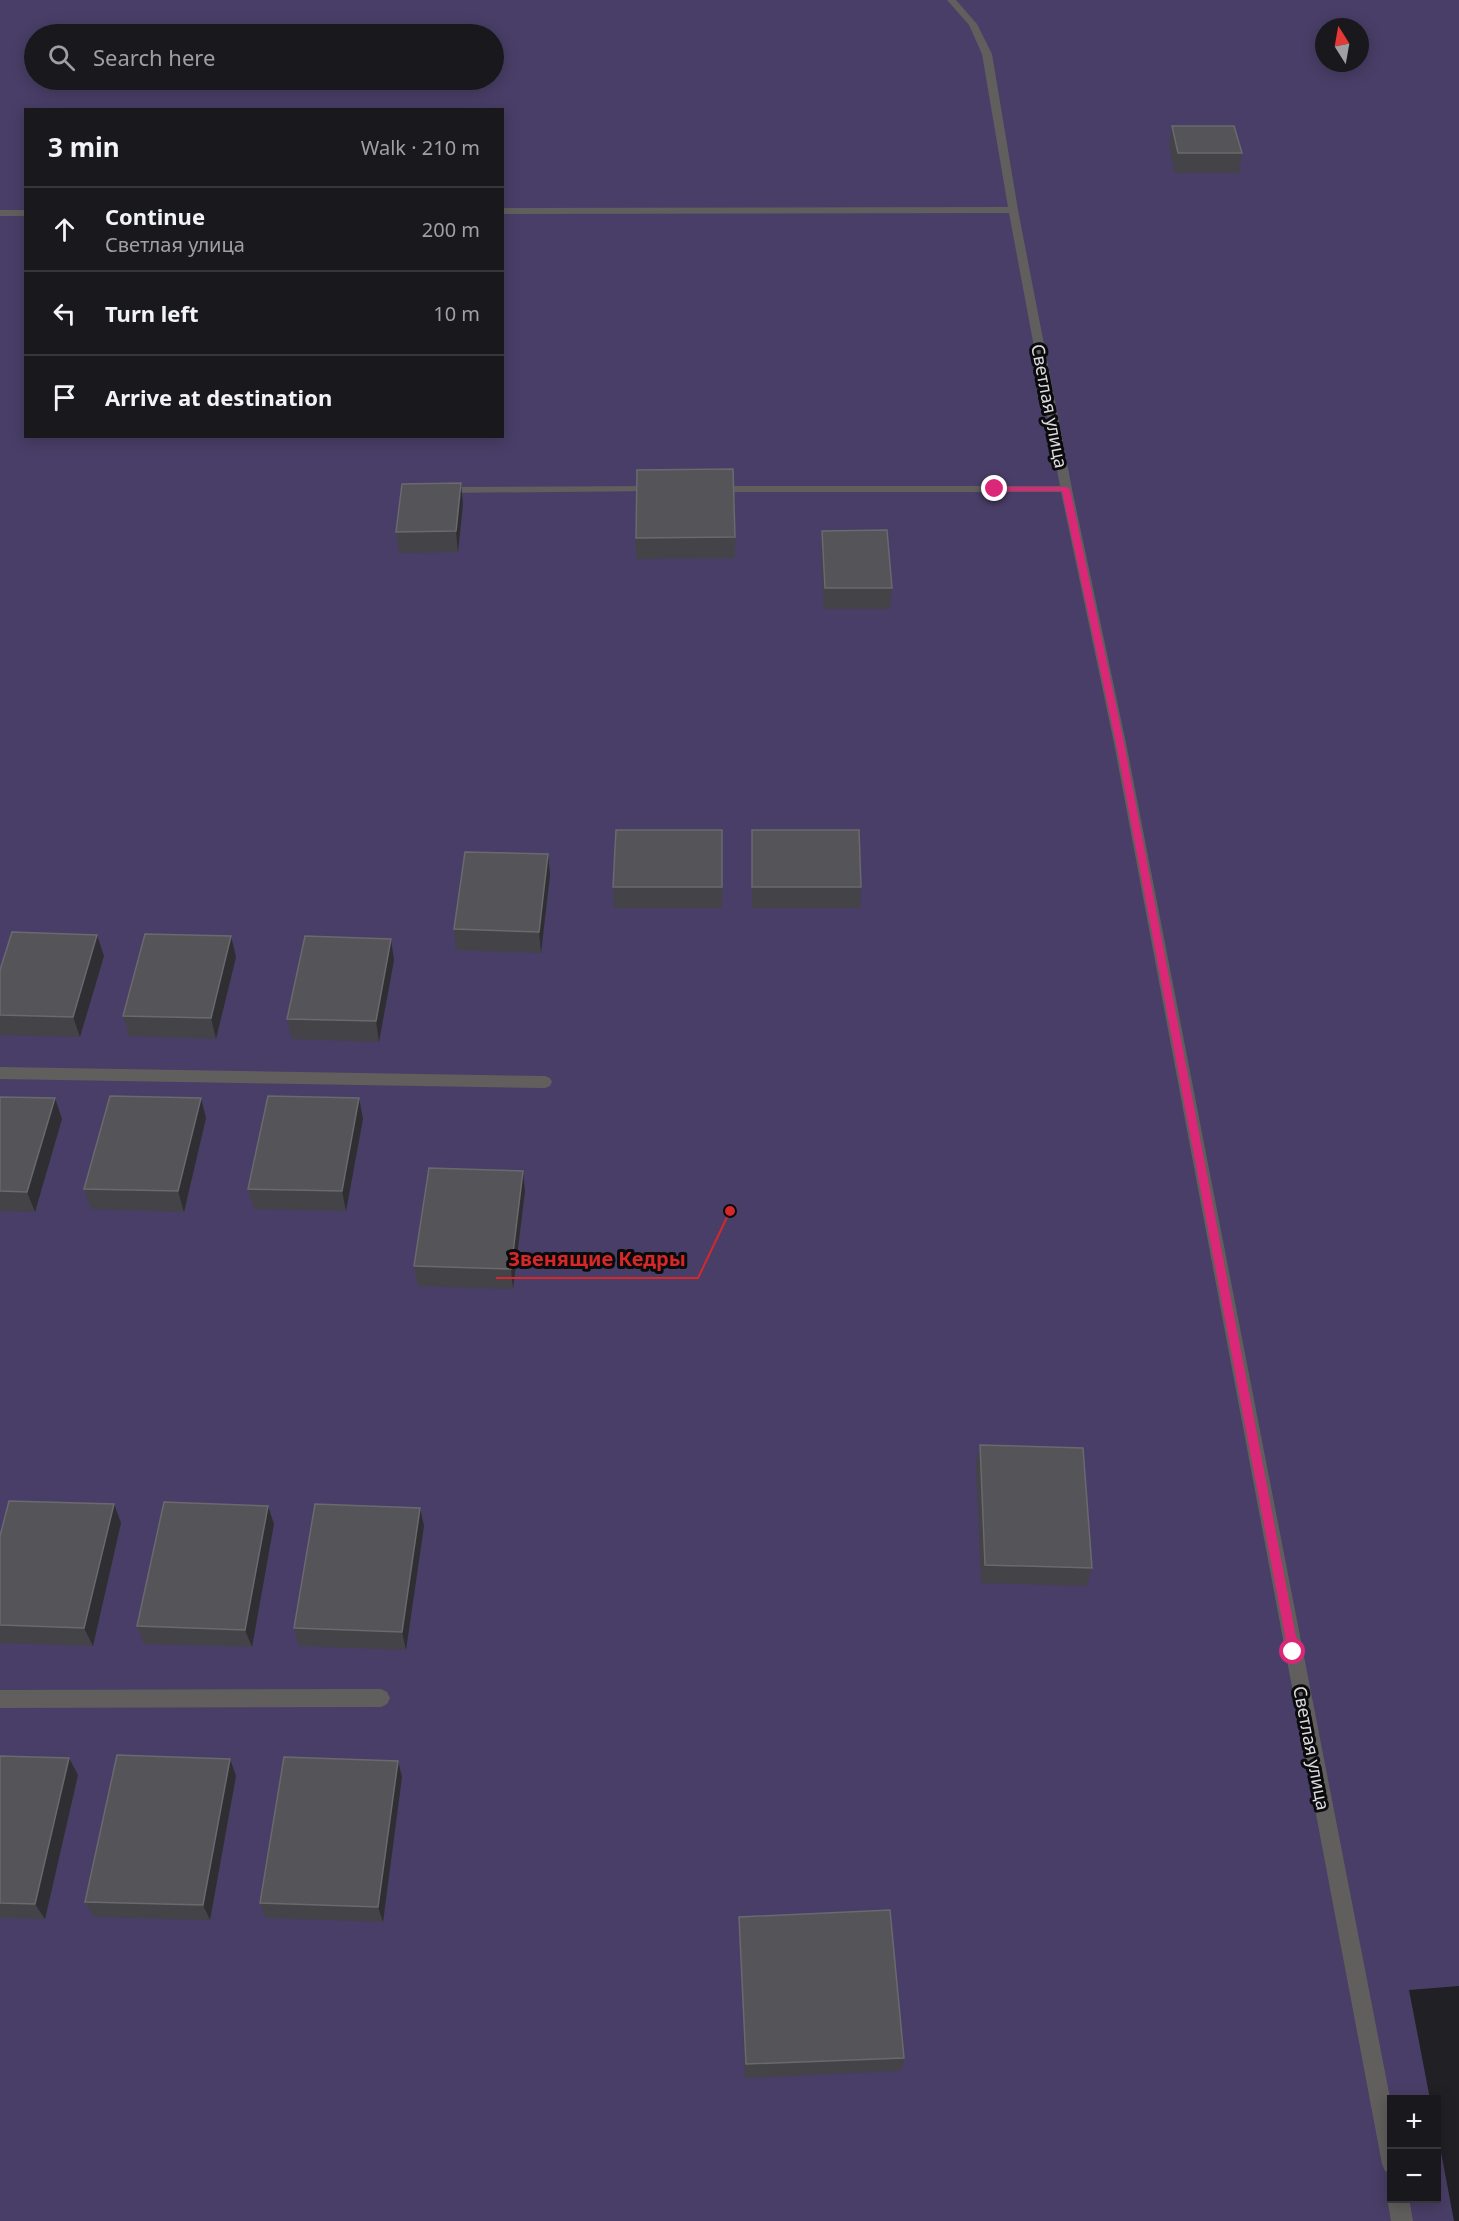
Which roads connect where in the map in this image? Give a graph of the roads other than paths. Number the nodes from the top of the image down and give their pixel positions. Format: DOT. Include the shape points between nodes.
graph roads {
  1 [pos="951,0"];
  2 [pos="1013,210"];
  3 [pos="504,211"];
  4 [pos="0,213"];
  5 [pos="24,213"];
  6 [pos="671,489"];
  7 [pos="706,489"];
  8 [pos="1066,489"];
  9 [pos="431,490"];
  10 [pos="0,1073"];
  11 [pos="545,1082"];
  12 [pos="381,1698"];
  13 [pos="0,1699"];
  14 [pos="1389,2149"];
  15 [pos="1399,2203"];
  16 [pos="1402,2221"];
  1 -- 2 [label="street, Светлая улица" via="973,24 987,54"];
  2 -- 3 [label="street"];
  2 -- 8 [label="street, Светлая улица"];
  4 -- 5 [label="street"];
  6 -- 9 [label="street"];
  7 -- 8 [label="street"];
  8 -- 14 [label="street, Светлая улица" via="1120,743"];
  10 -- 11 [label="street"];
  12 -- 13 [label="street"];
  15 -- 16 [label="street"];
}
